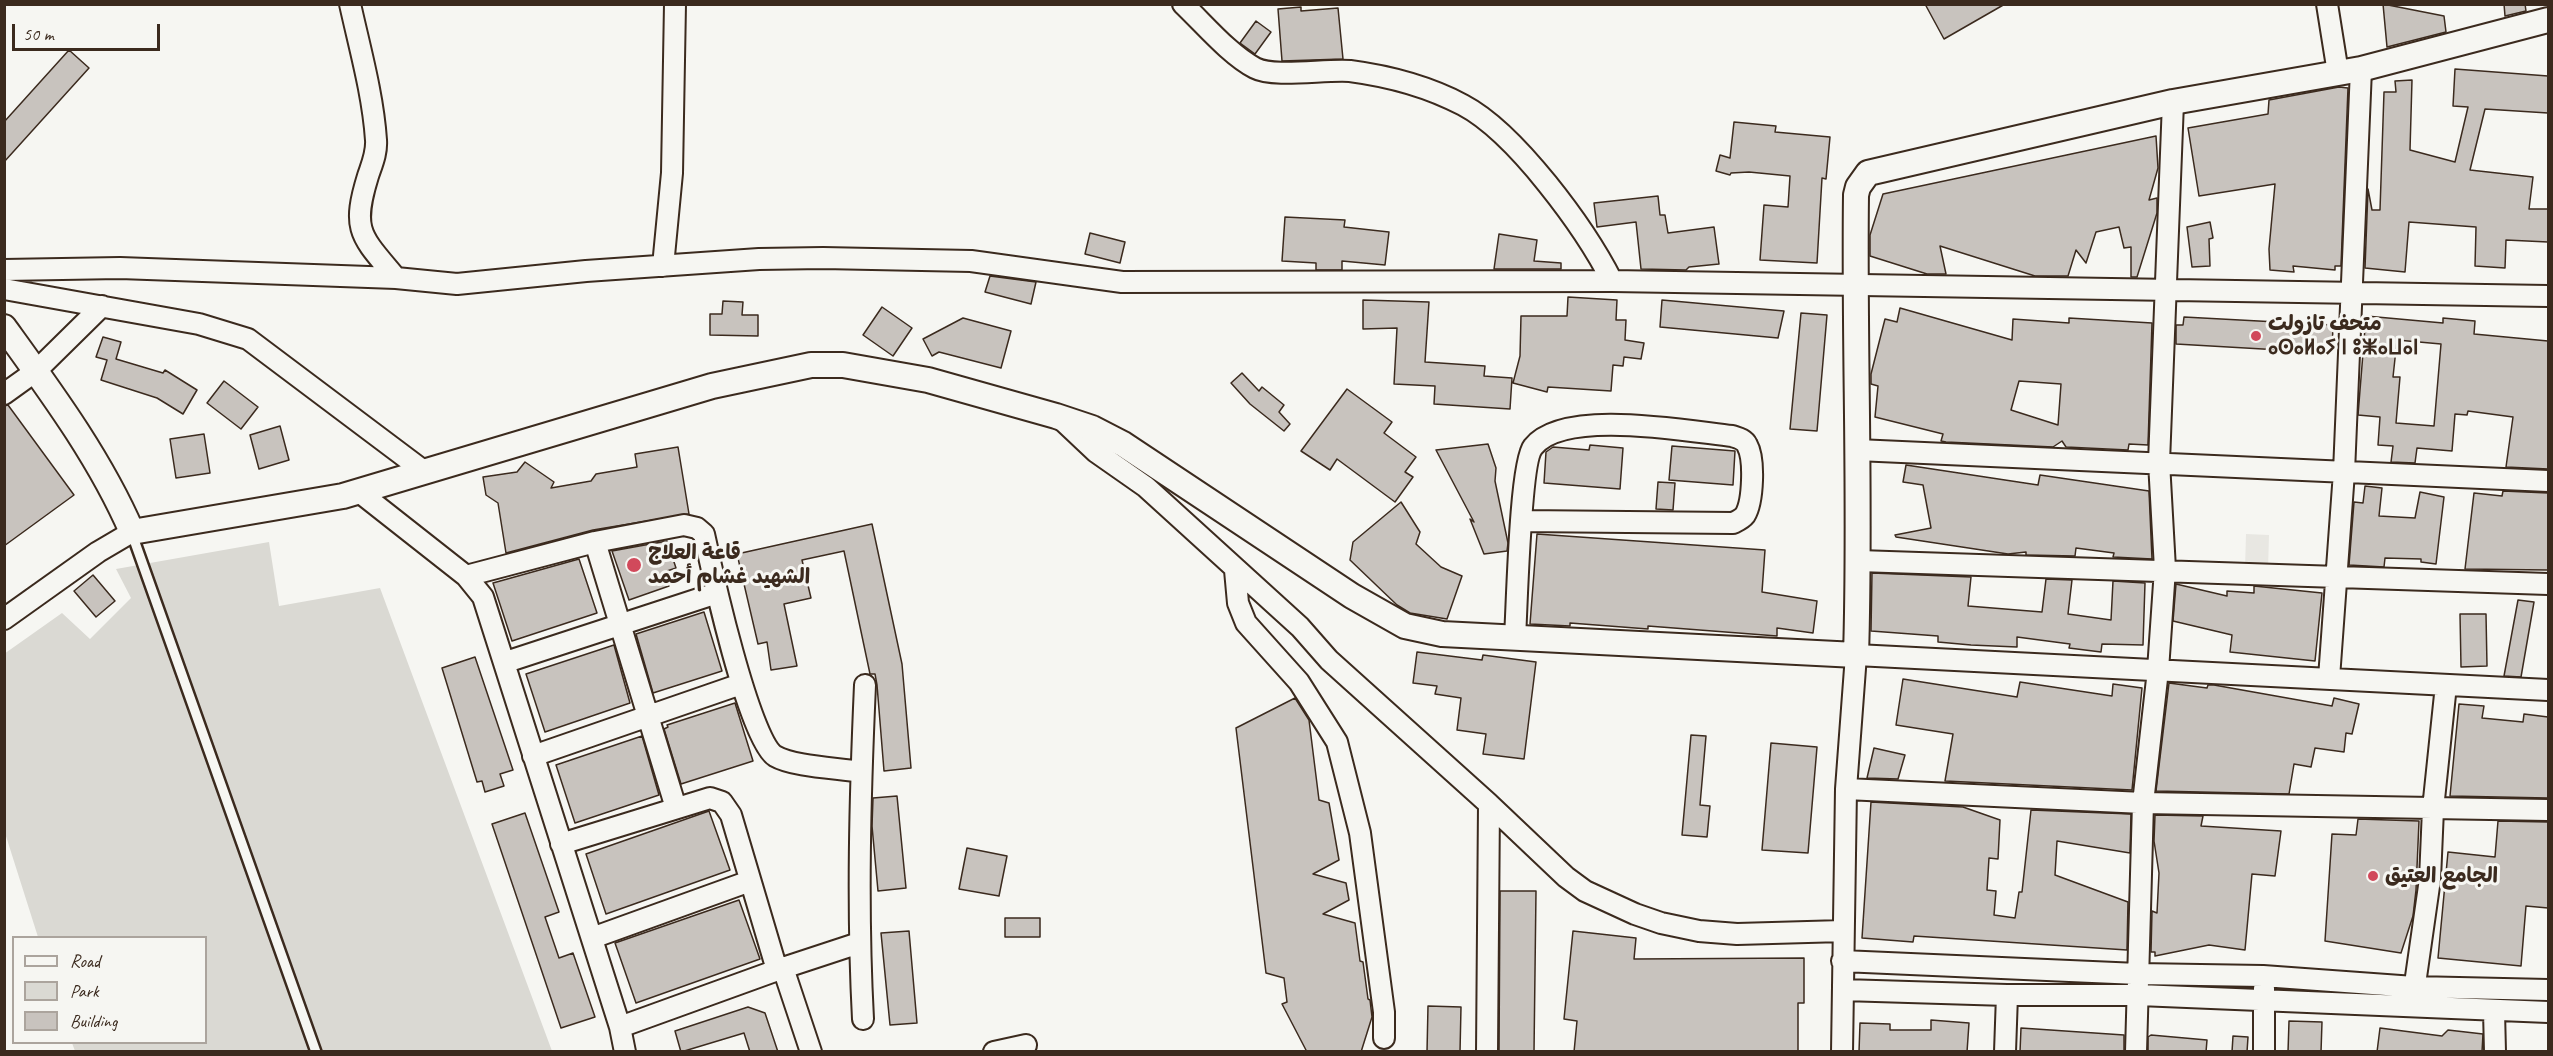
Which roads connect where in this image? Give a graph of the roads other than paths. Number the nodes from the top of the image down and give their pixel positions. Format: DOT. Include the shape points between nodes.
graph roads {
  1 [pos="350,4"];
  2 [pos="675,4"];
  3 [pos="1183,4"];
  4 [pos="2327,4"];
  5 [pos="2548,20"];
  6 [pos="2350,71"];
  7 [pos="2173,102"];
  8 [pos="663,267"];
  9 [pos="4,270"];
  10 [pos="396,278"];
  11 [pos="1612,281"];
  12 [pos="1855,287"];
  13 [pos="4,289"];
  14 [pos="2166,289"];
  15 [pos="2353,294"];
  16 [pos="2548,296"];
  17 [pos="102,306"];
  18 [pos="4,327"];
  19 [pos="36,371"];
  20 [pos="4,394"];
  21 [pos="1056,416"];
  22 [pos="1857,450"];
  23 [pos="2159,462"];
  24 [pos="425,472"];
  25 [pos="2344,472"];
  26 [pos="2548,481"];
  27 [pos="358,491"];
  28 [pos="1522,521"];
  29 [pos="132,532"];
  30 [pos="595,542"];
  31 [pos="1859,561"];
  32 [pos="2165,569"];
  33 [pos="1235,570"];
  34 [pos="466,576"];
  35 [pos="2337,576"];
  36 [pos="2548,584"];
  37 [pos="717,593"];
  38 [pos="4,619"];
  39 [pos="619,625"];
  40 [pos="1515,637"];
  41 [pos="1856,655"];
  42 [pos="506,662"];
  43 [pos="2158,670"];
  44 [pos="2329,678"];
  45 [pos="741,684"];
  46 [pos="866,685"];
  47 [pos="2446,685"];
  48 [pos="2548,690"];
  49 [pos="648,716"];
  50 [pos="533,756"];
  51 [pos="861,771"];
  52 [pos="1846,789"];
  53 [pos="2143,803"];
  54 [pos="1489,804"];
  55 [pos="676,808"];
  56 [pos="2433,809"];
  57 [pos="2548,810"];
  58 [pos="561,844"];
  59 [pos="750,881"];
  60 [pos="1843,931"];
  61 [pos="592,938"];
  62 [pos="859,943"];
  63 [pos="1842,961"];
  64 [pos="780,969"];
  65 [pos="2138,974"];
  66 [pos="2264,976"];
  67 [pos="2414,987"];
  68 [pos="1843,990"];
  69 [pos="2548,990"];
  70 [pos="2007,995"];
  71 [pos="2139,995"];
  72 [pos="2265,1000"];
  73 [pos="2413,1008"];
  74 [pos="2494,1011"];
  75 [pos="2548,1012"];
  76 [pos="863,1019"];
  77 [pos="620,1027"];
  78 [pos="1384,1038"];
  79 [pos="1026,1045"];
  80 [pos="316,1052"];
  81 [pos="625,1052"];
  82 [pos="811,1052"];
  83 [pos="994,1052"];
  84 [pos="1487,1052"];
  85 [pos="1842,1052"];
  86 [pos="2005,1052"];
  87 [pos="2136,1052"];
  88 [pos="2264,1052"];
  89 [pos="2495,1052"];
  1 -- 10 [label="street" via="376,140 359,207 360,231"];
  2 -- 8 [label="street" via="672,173"];
  3 -- 11 [label="street" via="1255,68 1275,73 1349,71 1410,84 1464,106 1501,134 1564,204"];
  4 -- 6 [label="street"];
  5 -- 6 [label="street"];
  6 -- 7 [label="street"];
  6 -- 15 [label="street"];
  7 -- 12 [label="street" via="1868,173 1856,195"];
  7 -- 14 [label="street"];
  8 -- 10 [label="street" via="457,284"];
  8 -- 11 [label="street" via="823,258 971,261 1122,282"];
  9 -- 10 [label="street" via="120,268"];
  11 -- 12 [label="street"];
  12 -- 14 [label="street"];
  12 -- 22 [label="street"];
  13 -- 17 [label="street"];
  14 -- 15 [label="street"];
  14 -- 23 [label="street"];
  15 -- 16 [label="street"];
  15 -- 25 [label="street"];
  17 -- 19 [label="street"];
  17 -- 24 [label="street" via="199,324 248,339"];
  18 -- 19 [label="street"];
  19 -- 20 [label="street"];
  19 -- 29 [label="street" via="112,489"];
  21 -- 24 [label="street" via="871,368 811,365 712,386"];
  21 -- 33 [label="street" via="1096,452 1146,487"];
  21 -- 40 [label="street" via="1123,444 1293,559 1405,626 1442,634"];
  22 -- 23 [label="street"];
  22 -- 31 [label="street"];
  23 -- 25 [label="street"];
  23 -- 32 [label="street"];
  24 -- 27 [label="street"];
  25 -- 26 [label="street"];
  25 -- 35 [label="street"];
  27 -- 29 [label="street"];
  27 -- 34 [label="street"];
  28 -- 28 [label="street" via="1733,523 1744,517 1750,502 1748,446 1732,436 1636,426 1575,425 1545,435 1532,448"];
  28 -- 40 [label="street"];
  29 -- 38 [label="street"];
  29 -- 80 [label="lane"];
  30 -- 34 [label="street"];
  30 -- 37 [label="street" via="691,525 704,534"];
  30 -- 39 [label="street"];
  31 -- 32 [label="street"];
  31 -- 41 [label="street"];
  32 -- 35 [label="street"];
  32 -- 43 [label="street"];
  33 -- 54 [label="street"];
  33 -- 78 [label="street" via="1246,623 1299,682 1337,742 1360,833 1384,1012"];
  34 -- 42 [label="street" via="480,590"];
  35 -- 36 [label="street"];
  35 -- 44 [label="street"];
  37 -- 39 [label="street"];
  37 -- 45 [label="street"];
  39 -- 42 [label="street"];
  39 -- 49 [label="street"];
  40 -- 41 [label="street"];
  41 -- 43 [label="street"];
  41 -- 52 [label="street"];
  42 -- 50 [label="street"];
  43 -- 44 [label="street"];
  43 -- 53 [label="street"];
  44 -- 47 [label="street"];
  45 -- 49 [label="street"];
  45 -- 51 [label="street" via="763,739 774,755"];
  46 -- 51 [label="street"];
  47 -- 48 [label="street"];
  47 -- 56 [label="street"];
  49 -- 50 [label="street"];
  49 -- 55 [label="street"];
  50 -- 58 [label="street"];
  51 -- 62 [label="street"];
  52 -- 53 [label="street"];
  52 -- 60 [label="street"];
  53 -- 56 [label="street"];
  53 -- 65 [label="street"];
  54 -- 60 [label="street" via="1575,884 1635,914 1714,933"];
  54 -- 84 [label="street"];
  55 -- 58 [label="street"];
  55 -- 59 [label="street" via="710,798 727,806"];
  56 -- 57 [label="street"];
  56 -- 67 [label="street" via="2430,879"];
  58 -- 61 [label="street"];
  59 -- 61 [label="street"];
  59 -- 64 [label="street"];
  60 -- 63 [label="street"];
  61 -- 77 [label="street"];
  62 -- 64 [label="street"];
  62 -- 76 [label="street"];
  63 -- 65 [label="street"];
  63 -- 68 [label="street"];
  64 -- 77 [label="street"];
  64 -- 82 [label="street"];
  65 -- 66 [label="street"];
  65 -- 71 [label="street"];
  66 -- 67 [label="street"];
  66 -- 72 [label="street"];
  67 -- 69 [label="street"];
  67 -- 73 [label="street"];
  68 -- 70 [label="street"];
  68 -- 85 [label="street"];
  70 -- 71 [label="street"];
  70 -- 86 [label="street"];
  71 -- 72 [label="street"];
  71 -- 87 [label="street"];
  72 -- 73 [label="street"];
  72 -- 88 [label="street"];
  73 -- 74 [label="street"];
  74 -- 75 [label="street"];
  74 -- 89 [label="street"];
  77 -- 81 [label="street"];
  79 -- 83 [label="street"];
}
